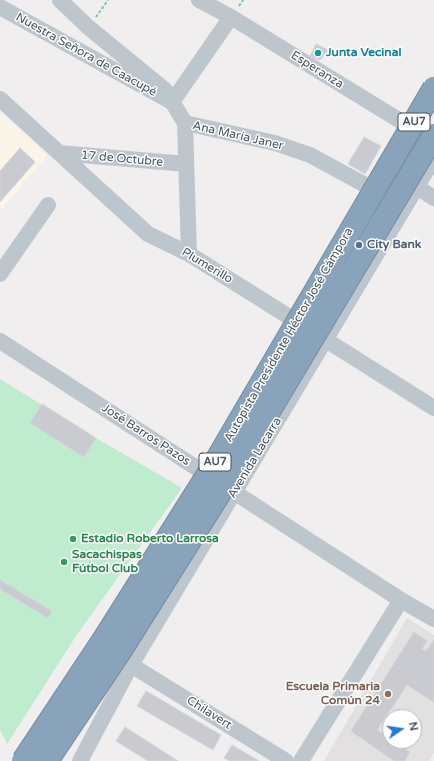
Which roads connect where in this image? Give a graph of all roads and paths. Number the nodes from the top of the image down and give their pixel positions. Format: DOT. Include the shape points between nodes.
graph roads {
  1 [pos="60,0"];
  2 [pos="108,0"];
  3 [pos="199,0"];
  4 [pos="0,7"];
  5 [pos="231,17"];
  6 [pos="88,27"];
  7 [pos="434,88"];
  8 [pos="0,100"];
  9 [pos="172,102"];
  10 [pos="185,124"];
  11 [pos="434,135"];
  12 [pos="434,141"];
  13 [pos="59,153"];
  14 [pos="434,158"];
  15 [pos="186,164"];
  16 [pos="417,187"];
  17 [pos="434,198"];
  18 [pos="48,205"];
  19 [pos="406,207"];
  20 [pos="189,254"];
  21 [pos="0,274"];
  22 [pos="325,339"];
  23 [pos="0,341"];
  24 [pos="434,408"];
  25 [pos="235,492"];
  26 [pos="402,600"];
  27 [pos="434,619"];
  28 [pos="131,665"];
  29 [pos="23,761"];
  30 [pos="47,761"];
  31 [pos="80,761"];
  32 [pos="286,761"];
  33 [pos="301,761"];
  1 -- 6 [label="street, Ana María Janer"];
  2 -- 6 [label="path"];
  3 -- 5 [label="street, Esperanza"];
  4 -- 9 [label="street, Nuestra Señora de Caacupé"];
  5 -- 9 [label="street"];
  5 -- 12 [label="street, Esperanza"];
  6 -- 9 [label="street, Ana María Janer" via="164,90"];
  7 -- 29 [label="highway, Autopista Presidente Héctor José Cámpora / AU7, bridge" via="210,471"];
  8 -- 13 [label="street, Plumerillo"];
  9 -- 10 [label="street, Ana María Janer"];
  10 -- 15 [label="street"];
  10 -- 19 [label="street, Ana María Janer" via="275,143 310,155"];
  11 -- 30 [label="highway, Autopista Presidente Héctor José Cámpora / AU7, bridge" via="228,480 121,650"];
  13 -- 15 [label="street, 17 de Octubre"];
  13 -- 20 [label="street, Plumerillo" via="148,234"];
  14 -- 16 [label="street, Avenida Lacarra"];
  15 -- 20 [label="street"];
  16 -- 17 [label="street"];
  16 -- 19 [label="street, Avenida Lacarra"];
  18 -- 21 [label="street"];
  19 -- 22 [label="street, Avenida Lacarra"];
  20 -- 22 [label="street, Plumerillo"];
  22 -- 24 [label="street, Plumerillo"];
  22 -- 25 [label="street, Avenida Lacarra"];
  23 -- 25 [label="street, José Barros Pazos"];
  25 -- 26 [label="street, José Barros Pazos"];
  25 -- 28 [label="street, Avenida Lacarra"];
  26 -- 27 [label="street, José Barros Pazos"];
  26 -- 33 [label="street"];
  28 -- 31 [label="street, Avenida Lacarra"];
  28 -- 32 [label="street, Chilavert"];
}
